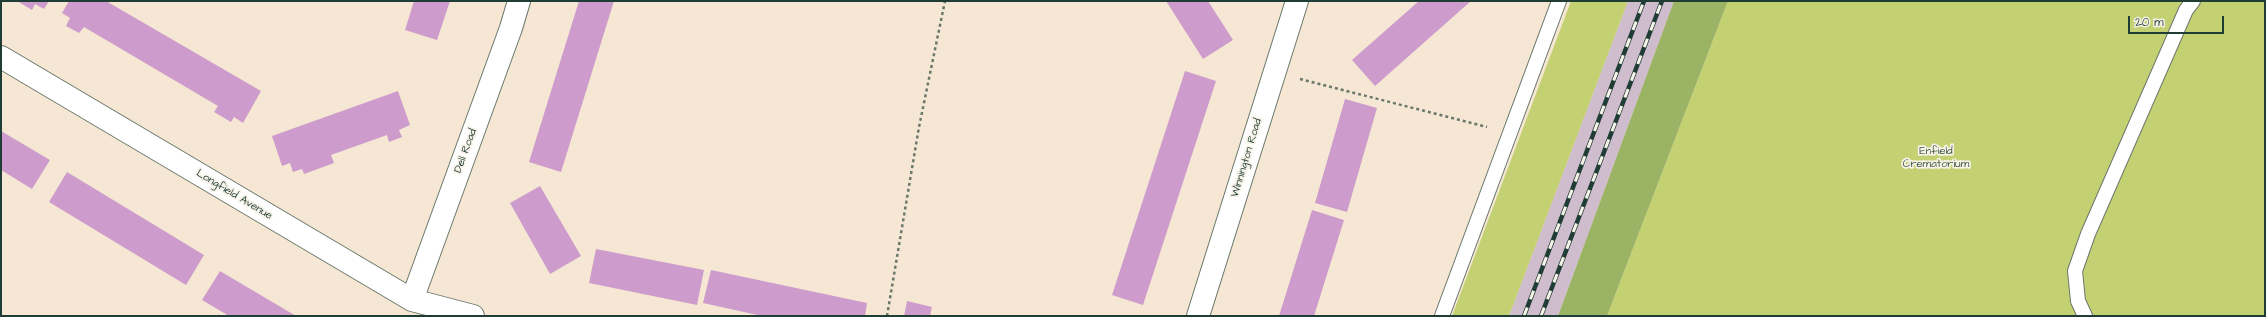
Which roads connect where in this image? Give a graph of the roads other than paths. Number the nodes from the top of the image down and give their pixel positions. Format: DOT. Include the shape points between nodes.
graph roads {
  1 [pos="519,1"];
  2 [pos="1297,1"];
  3 [pos="1559,1"];
  4 [pos="2193,1"];
  5 [pos="1,58"];
  6 [pos="412,300"];
  7 [pos="473,316"];
  8 [pos="1198,316"];
  9 [pos="1442,316"];
  10 [pos="2085,316"];
  1 -- 6 [label="street, Dell Road"];
  2 -- 8 [label="street, Winnington Road"];
  3 -- 9 [label="lane"];
  4 -- 10 [label="lane" via="2186,10 2088,234 2075,271 2078,301"];
  5 -- 6 [label="street, Longfield Avenue"];
  6 -- 7 [label="street, Longfield Avenue"];
}
